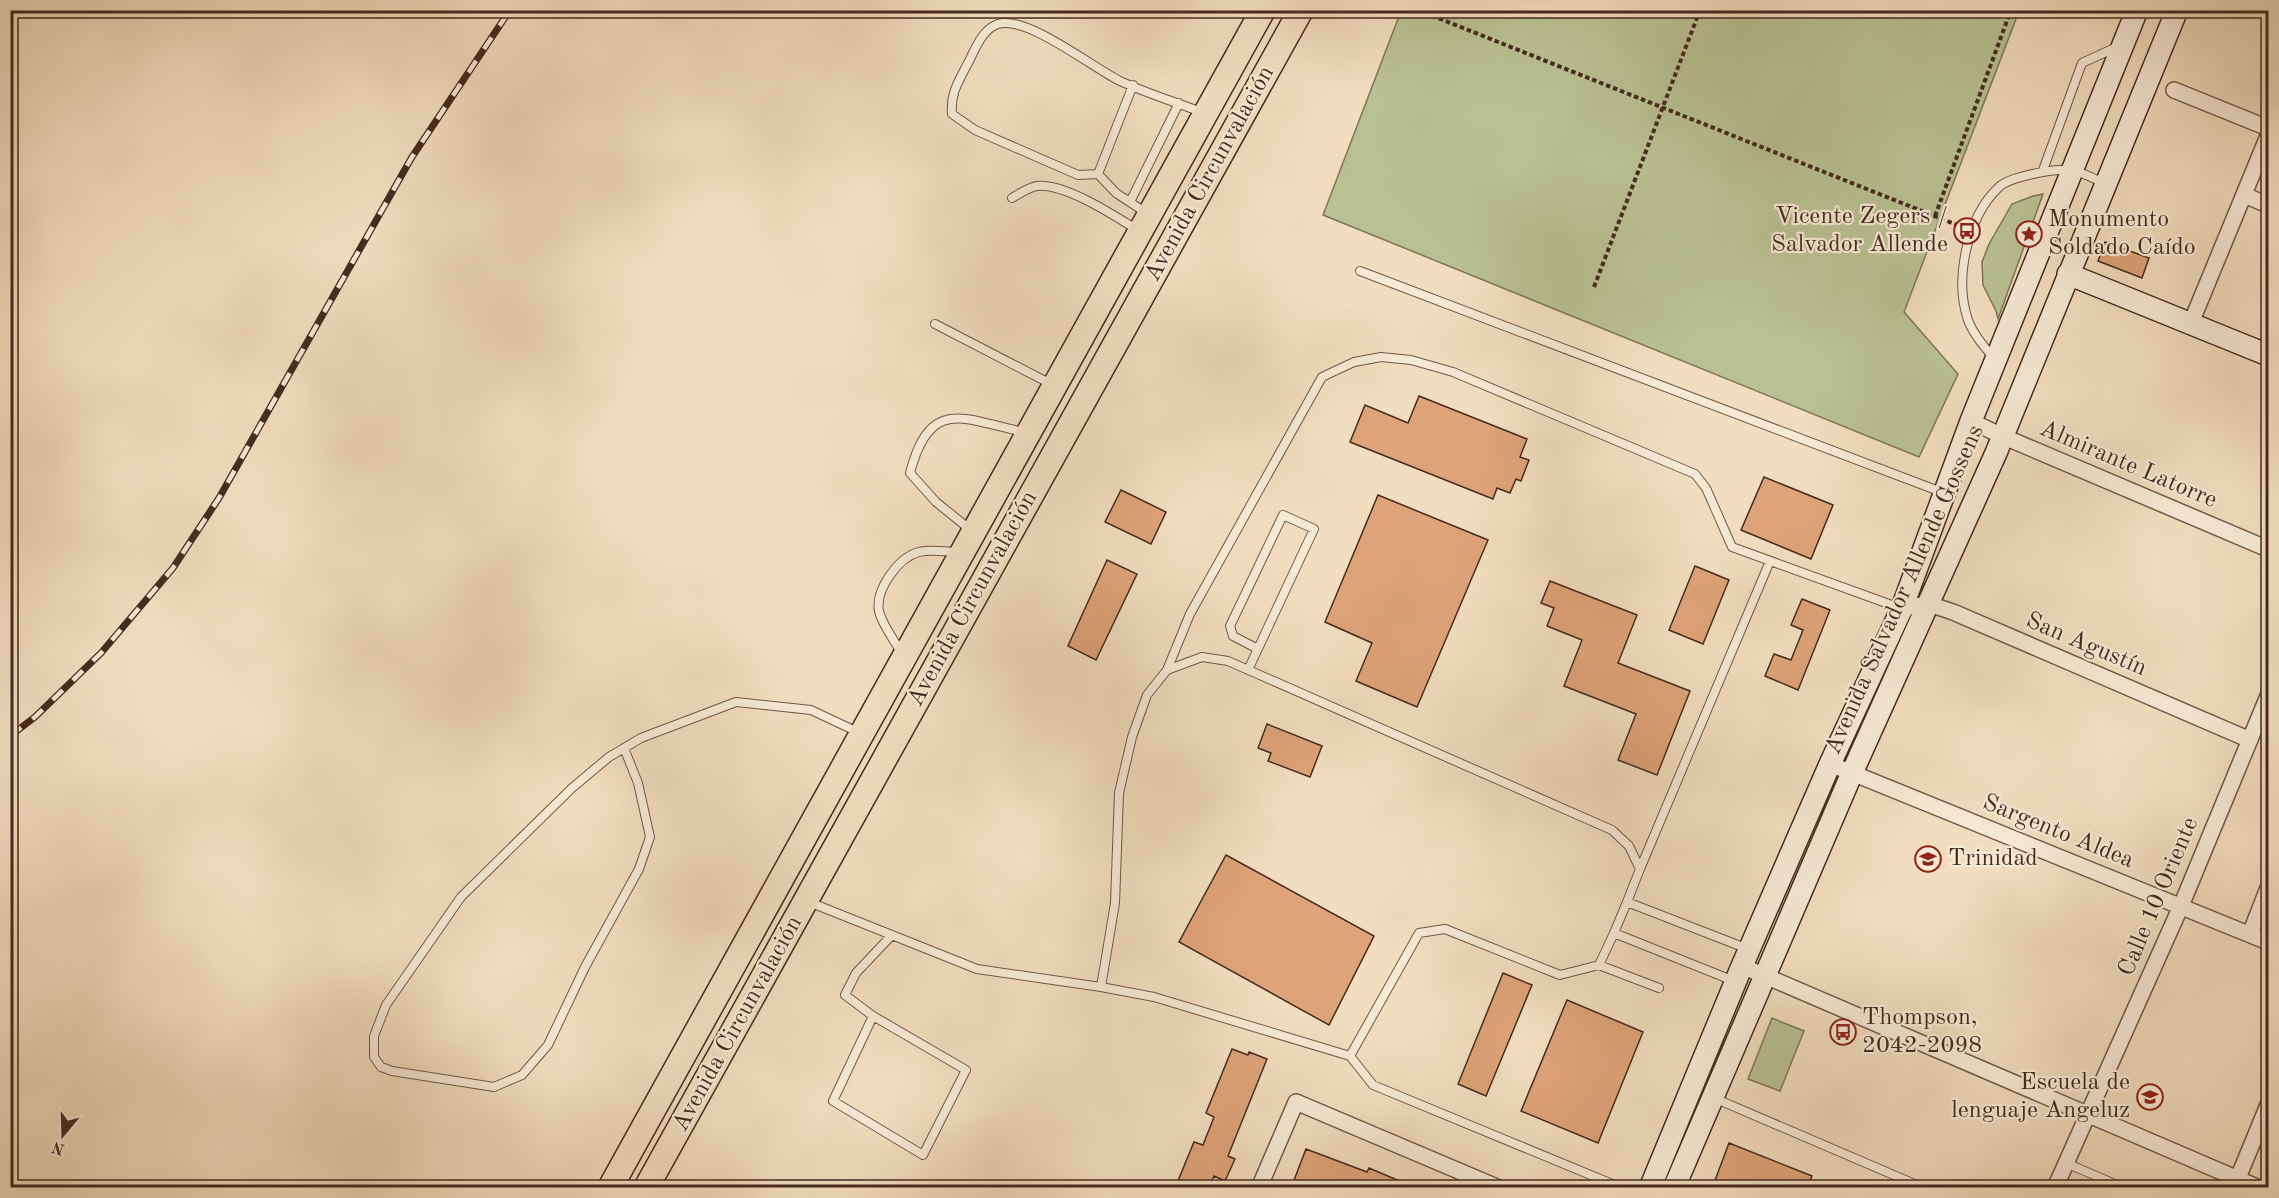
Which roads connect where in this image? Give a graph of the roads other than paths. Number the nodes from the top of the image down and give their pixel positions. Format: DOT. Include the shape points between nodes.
graph roads {
  1 [pos="1263,10"];
  2 [pos="1301,10"];
  3 [pos="2137,10"];
  4 [pos="2176,10"];
  5 [pos="2123,44"];
  6 [pos="1133,85"];
  7 [pos="2174,90"];
  8 [pos="1179,103"];
  9 [pos="1205,114"];
  10 [pos="2268,128"];
  11 [pos="2268,136"];
  12 [pos="2043,170"];
  13 [pos="2072,170"];
  14 [pos="1098,174"];
  15 [pos="2105,184"];
  16 [pos="2244,195"];
  17 [pos="1012,198"];
  18 [pos="2268,205"];
  19 [pos="1140,216"];
  20 [pos="1360,271"];
  21 [pos="2068,274"];
  22 [pos="2191,323"];
  23 [pos="935,324"];
  24 [pos="2268,355"];
  25 [pos="1995,360"];
  26 [pos="1054,386"];
  27 [pos="1971,421"];
  28 [pos="1028,433"];
  29 [pos="2002,436"];
  30 [pos="1945,494"];
  31 [pos="974,531"];
  32 [pos="2268,549"];
  33 [pos="962,553"];
  34 [pos="1770,561"];
  35 [pos="1929,604"];
  36 [pos="1902,608"];
  37 [pos="1258,649"];
  38 [pos="904,657"];
  39 [pos="1167,670"];
  40 [pos="1248,670"];
  41 [pos="2268,696"];
  42 [pos="861,734"];
  43 [pos="2250,740"];
  44 [pos="624,748"];
  45 [pos="1830,764"];
  46 [pos="1852,773"];
  47 [pos="1640,869"];
  48 [pos="2268,888"];
  49 [pos="806,901"];
  50 [pos="1627,902"];
  51 [pos="2181,906"];
  52 [pos="1614,933"];
  53 [pos="2250,934"];
  54 [pos="892,935"];
  55 [pos="2268,942"];
  56 [pos="1599,965"];
  57 [pos="1743,966"];
  58 [pos="1765,976"];
  59 [pos="1101,987"];
  60 [pos="1659,988"];
  61 [pos="873,1016"];
  62 [pos="1350,1056"];
  63 [pos="1713,1097"];
  64 [pos="2268,1105"];
  65 [pos="2088,1114"];
  66 [pos="2066,1163"];
  67 [pos="2238,1178"];
  68 [pos="610,1188"];
  69 [pos="646,1188"];
  70 [pos="1259,1188"];
  71 [pos="1499,1188"];
  72 [pos="1622,1188"];
  73 [pos="1650,1188"];
  74 [pos="1674,1188"];
  75 [pos="1924,1188"];
  76 [pos="2055,1188"];
  77 [pos="2124,1188"];
  78 [pos="2259,1188"];
  1 -- 9 [label="main road, Avenida Circunvalación"];
  2 -- 49 [label="main road, Avenida Circunvalación"];
  3 -- 5 [label="main road, Avenida Salvador Allende Gossens"];
  4 -- 15 [label="main road, Avenida Salvador Allende Gossens"];
  5 -- 12 [label="lane" via="2082,63"];
  5 -- 13 [label="main road, Avenida Salvador Allende Gossens"];
  6 -- 8 [label="lane"];
  6 -- 14 [label="lane"];
  6 -- 14 [label="lane" via="1119,81 1067,48 1008,23 996,24 980,39 951,99 952,114 975,130 1078,175"];
  7 -- 10 [label="street"];
  8 -- 9 [label="lane"];
  8 -- 19 [label="lane"];
  9 -- 19 [label="main road, Avenida Circunvalación"];
  11 -- 16 [label="street"];
  12 -- 13 [label="lane"];
  12 -- 25 [label="lane" via="2000,186 1971,230 1964,260 1963,297 1969,321"];
  13 -- 15 [label="lane"];
  13 -- 25 [label="main road, Avenida Salvador Allende Gossens"];
  14 -- 19 [label="lane"];
  15 -- 21 [label="main road, Avenida Salvador Allende Gossens"];
  16 -- 18 [label="street"];
  16 -- 22 [label="street"];
  17 -- 19 [label="lane" via="1036,186 1058,189 1098,206"];
  19 -- 26 [label="main road, Avenida Circunvalación"];
  20 -- 30 [label="lane"];
  21 -- 22 [label="main road"];
  21 -- 29 [label="main road, Avenida Salvador Allende Gossens"];
  22 -- 24 [label="main road"];
  23 -- 26 [label="lane"];
  25 -- 27 [label="main road, Avenida Salvador Allende Gossens"];
  26 -- 28 [label="main road, Avenida Circunvalación"];
  27 -- 29 [label="street, Almirante Latorre"];
  27 -- 30 [label="main road, Avenida Salvador Allende Gossens"];
  28 -- 31 [label="main road, Avenida Circunvalación"];
  28 -- 31 [label="lane" via="965,417 942,419 915,451 910,473 936,502"];
  29 -- 32 [label="street, Almirante Latorre"];
  29 -- 35 [label="main road, Avenida Salvador Allende Gossens"];
  30 -- 36 [label="main road, Avenida Salvador Allende Gossens"];
  31 -- 33 [label="main road, Avenida Circunvalación"];
  33 -- 38 [label="main road, Avenida Circunvalación"];
  33 -- 38 [label="lane" via="929,550 905,559 879,595 879,612"];
  34 -- 36 [label="lane"];
  34 -- 39 [label="lane" via="1732,547 1706,488 1695,474 1453,372 1411,360 1381,357 1354,362 1322,376 1190,614"];
  34 -- 47 [label="lane"];
  35 -- 36 [label="street, San Agustín"];
  35 -- 43 [label="street, San Agustín"];
  35 -- 46 [label="main road, Avenida Salvador Allende Gossens"];
  36 -- 45 [label="main road, Avenida Salvador Allende Gossens"];
  37 -- 37 [label="lane" via="1314,529 1283,515 1230,626 1233,636"];
  37 -- 40 [label="lane"];
  38 -- 42 [label="main road, Avenida Circunvalación"];
  39 -- 40 [label="lane" via="1202,657 1228,661"];
  39 -- 59 [label="lane" via="1147,695 1132,737 1119,794 1114,903"];
  40 -- 47 [label="lane" via="1612,830 1629,846"];
  41 -- 43 [label="street, Calle 10 Oriente"];
  42 -- 44 [label="lane" via="811,710 736,702"];
  42 -- 68 [label="main road, Avenida Circunvalación"];
  43 -- 51 [label="street, Calle 10 Oriente"];
  44 -- 44 [label="lane" via="572,788 461,897 387,1005 373,1043 374,1057 381,1067 494,1087 522,1075 548,1045 639,869 650,837 638,783"];
  45 -- 46 [label="street, Sargento Aldea"];
  45 -- 57 [label="main road, Avenida Salvador Allende Gossens"];
  46 -- 51 [label="street, Sargento Aldea"];
  46 -- 58 [label="main road, Avenida Salvador Allende Gossens"];
  47 -- 50 [label="lane"];
  48 -- 53 [label="street"];
  49 -- 54 [label="lane"];
  49 -- 69 [label="main road, Avenida Circunvalación"];
  50 -- 52 [label="lane"];
  50 -- 57 [label="lane"];
  51 -- 53 [label="street, Sargento Aldea"];
  51 -- 65 [label="street, Calle 10 Oriente"];
  52 -- 56 [label="lane"];
  52 -- 57 [label="lane"];
  53 -- 55 [label="street, Sargento Aldea"];
  54 -- 59 [label="lane" via="977,969"];
  54 -- 61 [label="lane" via="856,973 845,995"];
  56 -- 60 [label="lane"];
  56 -- 62 [label="lane" via="1560,975 1445,929 1419,933"];
  57 -- 58 [label="street"];
  57 -- 73 [label="main road, Avenida Salvador Allende Gossens"];
  58 -- 63 [label="main road, Avenida Salvador Allende Gossens"];
  58 -- 65 [label="street"];
  59 -- 62 [label="lane" via="1154,997"];
  61 -- 61 [label="lane" via="966,1070 923,1155 833,1101"];
  62 -- 72 [label="lane" via="1373,1085"];
  63 -- 74 [label="main road, Avenida Salvador Allende Gossens"];
  63 -- 75 [label="lane"];
  64 -- 67 [label="street"];
  65 -- 66 [label="street, Calle 10 Oriente"];
  65 -- 67 [label="street"];
  66 -- 76 [label="street, Calle 10 Oriente"];
  66 -- 77 [label="lane"];
  67 -- 78 [label="street"];
  70 -- 71 [label="street" via="1296,1102"];
}
